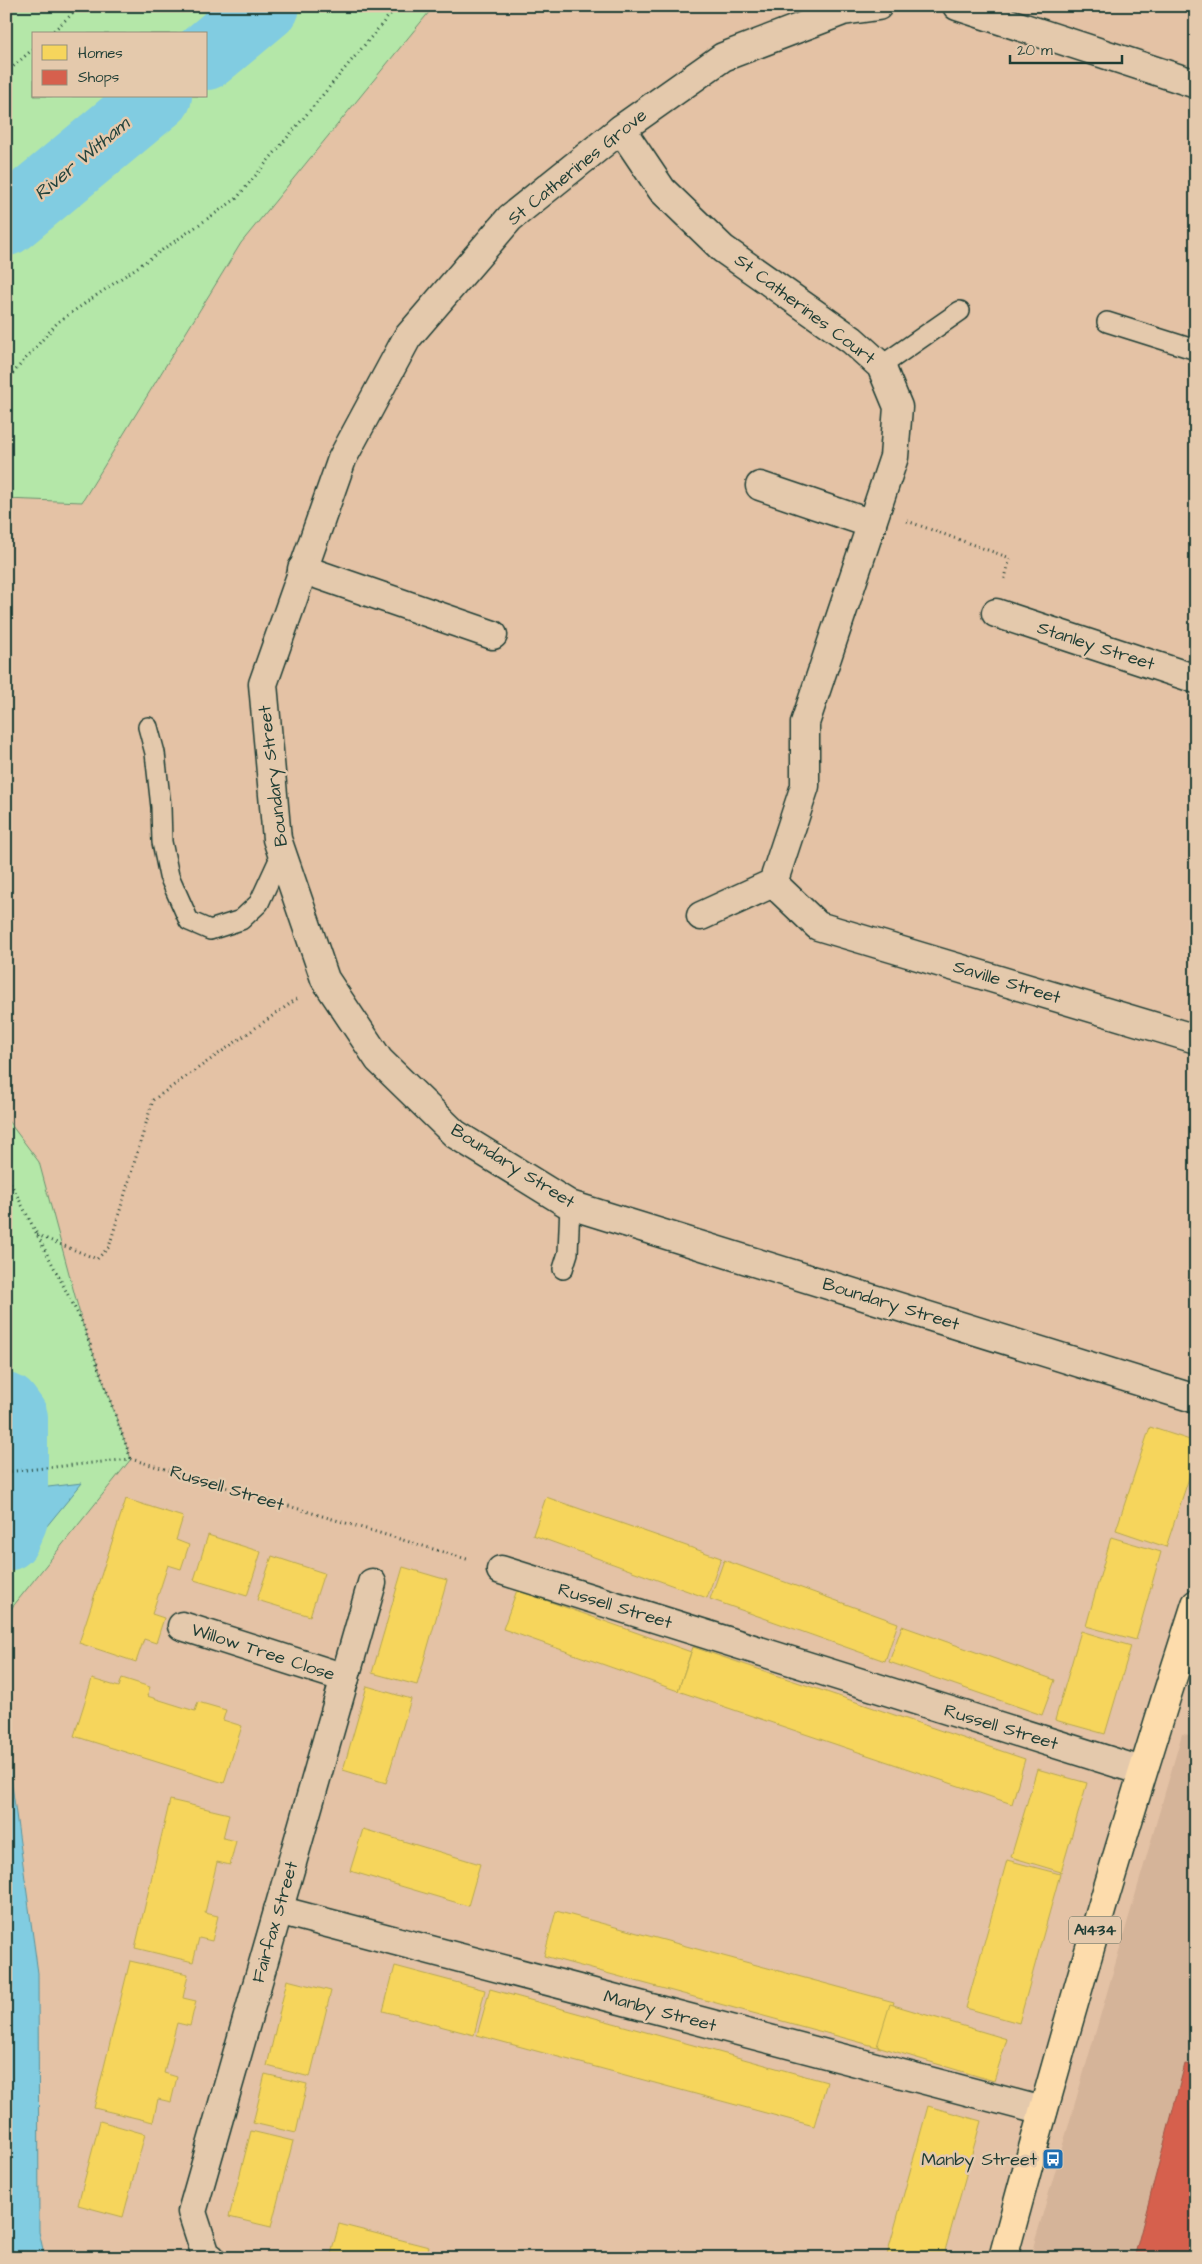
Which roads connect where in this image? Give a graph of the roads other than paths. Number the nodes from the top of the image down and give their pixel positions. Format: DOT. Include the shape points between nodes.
graph roads {
  1 [pos="878,6"];
  2 [pos="957,6"];
  3 [pos="1196,84"];
  4 [pos="621,129"];
  5 [pos="960,311"];
  6 [pos="1107,322"];
  7 [pos="1196,350"];
  8 [pos="881,366"];
  9 [pos="760,486"];
  10 [pos="874,517"];
  11 [pos="302,569"];
  12 [pos="996,613"];
  13 [pos="493,636"];
  14 [pos="1196,679"];
  15 [pos="148,727"];
  16 [pos="282,853"];
  17 [pos="773,883"];
  18 [pos="701,916"];
  19 [pos="1196,1039"];
  20 [pos="570,1205"];
  21 [pos="563,1269"];
  22 [pos="1196,1399"];
  23 [pos="501,1570"];
  24 [pos="372,1583"];
  25 [pos="1196,1604"];
  26 [pos="182,1626"];
  27 [pos="344,1678"];
  28 [pos="1142,1771"];
  29 [pos="278,1910"];
  30 [pos="1043,2111"];
  31 [pos="210,2258"];
  32 [pos="1003,2258"];
  1 -- 4 [label="street, St Catherines Grove" via="843,11 723,57"];
  2 -- 3 [label="street"];
  4 -- 8 [label="street, St Catherines Court" via="662,190 723,249 852,340"];
  4 -- 11 [label="street, St Catherines Grove" via="510,218 407,338 342,459"];
  5 -- 8 [label="lane"];
  6 -- 7 [label="lane"];
  8 -- 10 [label="street, St Catherines Court" via="898,408 894,457"];
  9 -- 10 [label="street"];
  10 -- 17 [label="street, St Catherines Court" via="805,723 805,786"];
  11 -- 13 [label="street"];
  11 -- 16 [label="street, Boundary Street" via="263,684 277,839"];
  12 -- 14 [label="street, Stanley Street"];
  15 -- 16 [label="lane" via="155,753 162,842 169,876 189,921 210,930 241,920 258,903"];
  16 -- 20 [label="street, Boundary Street" via="326,979 378,1060 455,1134"];
  17 -- 18 [label="street"];
  17 -- 19 [label="street, Saville Street" via="818,926"];
  20 -- 21 [label="lane" via="568,1253"];
  20 -- 22 [label="street, Boundary Street"];
  23 -- 28 [label="street, Russell Street"];
  24 -- 27 [label="street, Fairfax Street"];
  25 -- 28 [label="main road, A1434"];
  26 -- 27 [label="street, Willow Tree Close"];
  27 -- 29 [label="street, Fairfax Street"];
  28 -- 30 [label="main road, A1434"];
  29 -- 30 [label="street, Manby Street"];
  29 -- 31 [label="street, Fairfax Street" via="192,2212 206,2255"];
  30 -- 32 [label="main road, A1434"];
}
